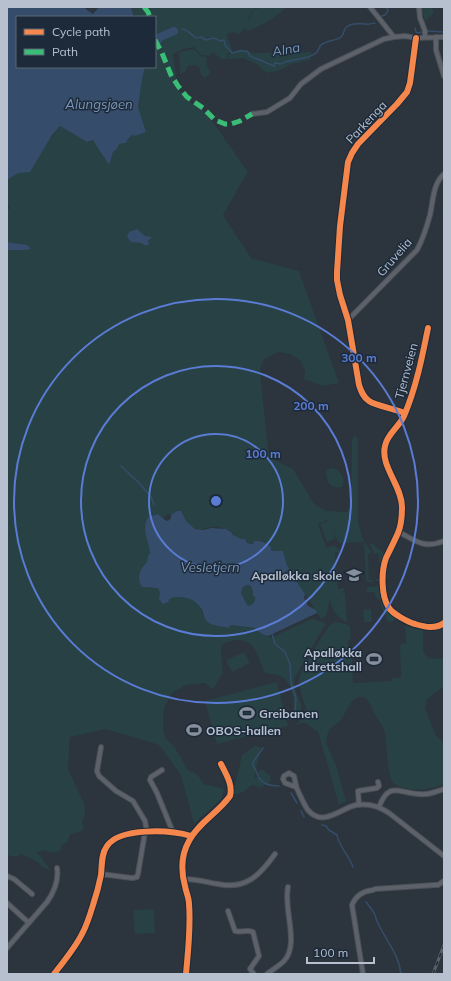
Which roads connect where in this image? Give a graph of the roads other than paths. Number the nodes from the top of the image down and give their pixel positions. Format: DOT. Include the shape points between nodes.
graph roads {
  1 [pos="370,7"];
  2 [pos="419,7"];
  3 [pos="394,37"];
  4 [pos="425,37"];
  5 [pos="436,37"];
  6 [pos="444,37"];
  7 [pos="416,38"];
  8 [pos="444,76"];
  9 [pos="252,114"];
  10 [pos="444,174"];
  11 [pos="348,320"];
  12 [pos="428,328"];
  13 [pos="405,413"];
  14 [pos="399,532"];
  15 [pos="444,541"];
  16 [pos="444,623"];
  17 [pos="101,747"];
  18 [pos="221,764"];
  19 [pos="162,770"];
  20 [pos="378,782"];
  21 [pos="296,787"];
  22 [pos="444,789"];
  23 [pos="359,805"];
  24 [pos="379,807"];
  25 [pos="146,832"];
  26 [pos="171,833"];
  27 [pos="191,836"];
  28 [pos="275,854"];
  29 [pos="444,856"];
  30 [pos="57,868"];
  31 [pos="101,874"];
  32 [pos="7,876"];
  33 [pos="184,880"];
  34 [pos="444,881"];
  35 [pos="288,887"];
  36 [pos="32,894"];
  37 [pos="7,903"];
  38 [pos="228,912"];
  39 [pos="29,923"];
  40 [pos="7,948"];
  41 [pos="54,974"];
  42 [pos="186,974"];
  43 [pos="254,974"];
  44 [pos="266,974"];
  45 [pos="363,974"];
  1 -- 3 [label="street"];
  2 -- 4 [label="street"];
  3 -- 7 [label="street"];
  3 -- 9 [label="street" via="384,39 321,69 301,84 290,98 267,112"];
  4 -- 5 [label="street"];
  4 -- 7 [label="street"];
  5 -- 6 [label="street"];
  5 -- 8 [label="street" via="436,50"];
  7 -- 11 [label="street, Parkenga" via="407,92 358,144 348,162 337,272 338,291"];
  10 -- 11 [label="street, Gruvelia" via="435,187 430,215 417,250"];
  11 -- 13 [label="street, Parkenga" via="359,385 364,397"];
  12 -- 13 [label="street, Tjernveien" via="414,388"];
  13 -- 14 [label="street, Tjernveien" via="384,447 386,462 402,502"];
  14 -- 15 [label="street" via="422,544 432,545"];
  14 -- 16 [label="street, Tjernveien" via="386,558 382,575 390,610 416,625 432,627"];
  17 -- 25 [label="street" via="97,771 99,776 116,791 133,801 145,821"];
  18 -- 27 [label="street" via="231,787 230,796"];
  19 -- 26 [label="street" via="150,780 162,804"];
  20 -- 23 [label="street" via="378,788 358,791"];
  21 -- 23 [label="street" via="308,810 321,817"];
  22 -- 24 [label="street" via="425,794 390,792 383,797"];
  23 -- 24 [label="street"];
  24 -- 29 [label="street"];
  25 -- 26 [label="street"];
  25 -- 31 [label="street" via="126,834 112,840 106,846 103,855"];
  25 -- 31 [label="street" via="137,877"];
  26 -- 27 [label="street"];
  27 -- 33 [label="street" via="184,853"];
  28 -- 33 [label="street" via="260,874 234,886"];
  30 -- 39 [label="street" via="58,879 52,895"];
  31 -- 41 [label="street" via="82,934"];
  32 -- 36 [label="street"];
  33 -- 42 [label="street" via="189,902 190,927"];
  34 -- 45 [label="street" via="438,885 366,891 354,899 352,905"];
  35 -- 44 [label="street" via="286,897 291,948 284,961"];
  37 -- 39 [label="street"];
  38 -- 43 [label="street" via="235,931 253,932 259,956 250,969"];
  39 -- 40 [label="street"];
}
